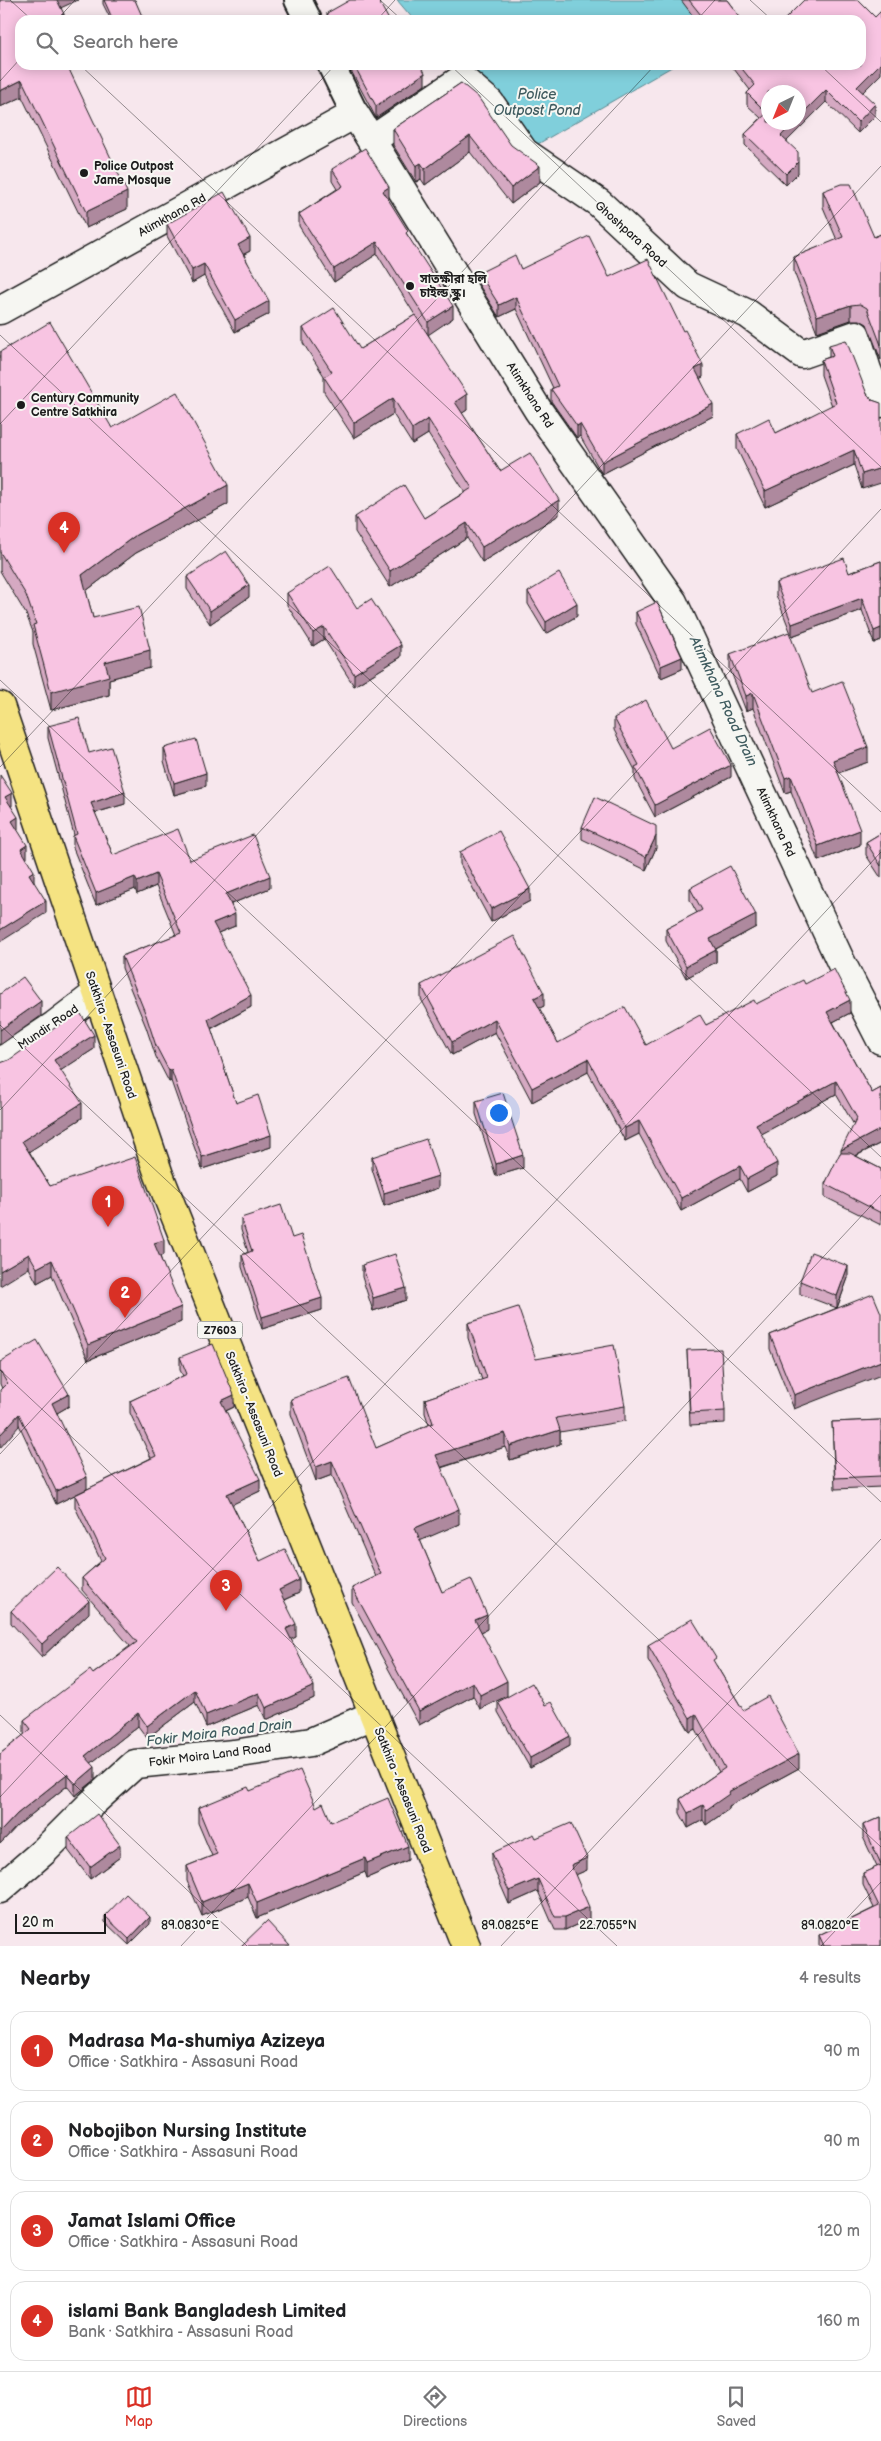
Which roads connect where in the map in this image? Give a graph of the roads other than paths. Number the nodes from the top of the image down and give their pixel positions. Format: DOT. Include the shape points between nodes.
graph roads {
  1 [pos="298,0"];
  2 [pos="306,15"];
  3 [pos="334,70"];
  4 [pos="356,114"];
  5 [pos="372,140"];
  6 [pos="0,310"];
  7 [pos="881,403"];
  8 [pos="0,706"];
  9 [pos="4,736"];
  10 [pos="96,993"];
  11 [pos="881,1040"];
  12 [pos="0,1062"];
  13 [pos="373,1715"];
  14 [pos="0,1889"];
  15 [pos="466,1946"];
  1 -- 2 [label="street"];
  3 -- 4 [label="street"];
  4 -- 5 [label="street, Atimkhana Rd"];
  4 -- 6 [label="street, Atimkhana Rd"];
  5 -- 7 [label="street, Ghoshpara Road" via="462,79 490,103 524,152 599,204 688,286 748,314 802,354 856,335"];
  5 -- 11 [label="street, Atimkhana Rd" via="538,410 674,602 841,962"];
  8 -- 9 [label="main road, Satkhira - Assasuni Road / Z7603"];
  9 -- 10 [label="main road, Satkhira - Assasuni Road / Z7603"];
  10 -- 12 [label="street, Mundir Road"];
  10 -- 13 [label="main road, Satkhira - Assasuni Road / Z7603" via="158,1175"];
  13 -- 14 [label="street, Fokir Moira Land Road" via="311,1742 135,1764"];
  13 -- 15 [label="main road, Satkhira - Assasuni Road / Z7603"];
}
